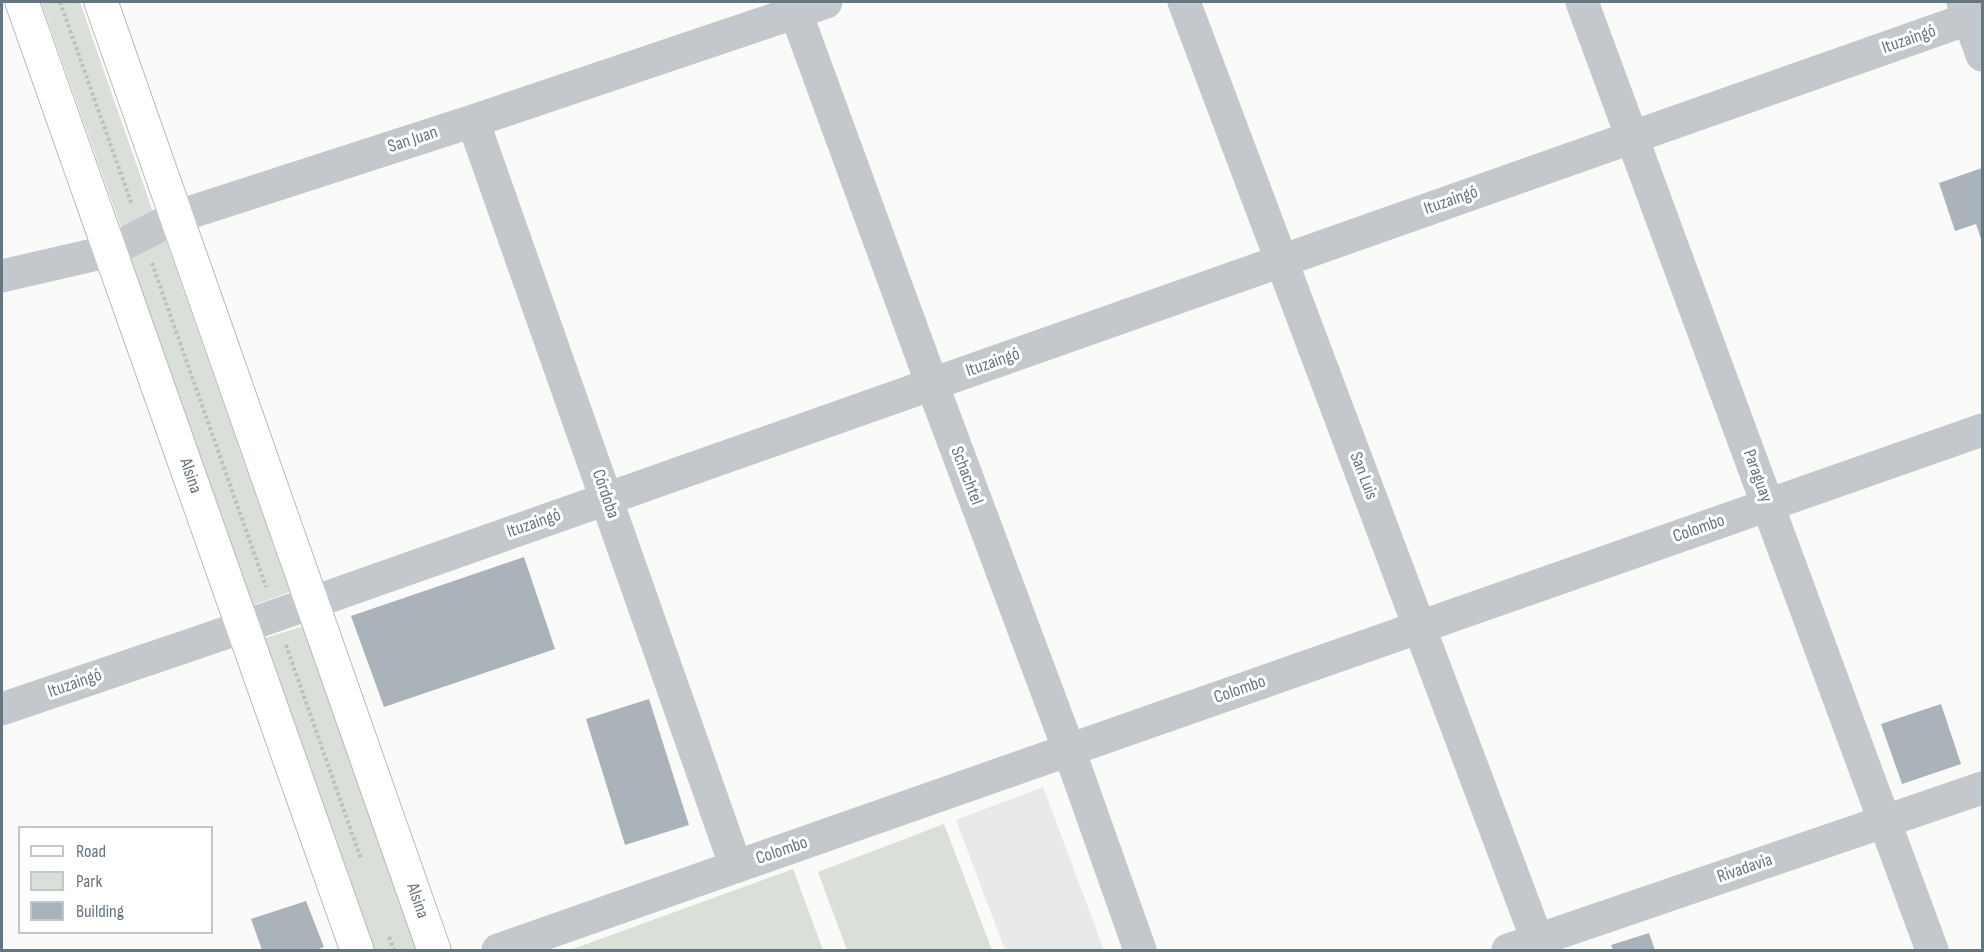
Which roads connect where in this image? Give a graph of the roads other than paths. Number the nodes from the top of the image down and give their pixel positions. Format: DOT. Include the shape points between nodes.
graph roads {
  1 [pos="22,2"];
  2 [pos="101,2"];
  3 [pos="826,2"];
  4 [pos="1184,2"];
  5 [pos="1582,2"];
  6 [pos="794,7"];
  7 [pos="1972,11"];
  8 [pos="1983,55"];
  9 [pos="473,121"];
  10 [pos="1632,137"];
  11 [pos="176,217"];
  12 [pos="110,251"];
  13 [pos="1282,261"];
  14 [pos="2,276"];
  15 [pos="932,384"];
  16 [pos="1983,429"];
  17 [pos="607,499"];
  18 [pos="1768,505"];
  19 [pos="312,603"];
  20 [pos="243,627"];
  21 [pos="1419,627"];
  22 [pos="2,709"];
  23 [pos="1069,750"];
  24 [pos="1983,788"];
  25 [pos="1885,822"];
  26 [pos="736,867"];
  27 [pos="1529,947"];
  28 [pos="357,951"];
  29 [pos="434,951"];
  30 [pos="498,951"];
  31 [pos="1140,951"];
  32 [pos="1932,951"];
  1 -- 12 [label="main road, Alsina"];
  2 -- 11 [label="main road, Alsina"];
  3 -- 6 [label="street, San Juan"];
  4 -- 13 [label="street, San Luis"];
  5 -- 10 [label="street, Paraguay"];
  6 -- 9 [label="street, San Juan"];
  6 -- 15 [label="street, Schachtel"];
  7 -- 8 [label="street"];
  7 -- 10 [label="street, Ituzaingó"];
  9 -- 11 [label="street, San Juan"];
  9 -- 17 [label="street, Córdoba"];
  10 -- 13 [label="street, Ituzaingó"];
  10 -- 18 [label="street, Paraguay"];
  11 -- 12 [label="street, San Juan"];
  11 -- 19 [label="main road, Alsina"];
  12 -- 14 [label="street, San Juan"];
  12 -- 20 [label="main road, Alsina"];
  13 -- 15 [label="street, Ituzaingó"];
  13 -- 21 [label="street, San Luis"];
  15 -- 17 [label="street, Ituzaingó"];
  15 -- 23 [label="street, Schachtel"];
  16 -- 18 [label="street, Colombo"];
  17 -- 19 [label="street, Ituzaingó"];
  17 -- 26 [label="street, Córdoba"];
  18 -- 21 [label="street, Colombo"];
  18 -- 25 [label="street, Paraguay"];
  19 -- 20 [label="street, Ituzaingó"];
  19 -- 29 [label="main road, Alsina"];
  20 -- 22 [label="street, Ituzaingó"];
  20 -- 28 [label="main road, Alsina"];
  21 -- 23 [label="street, Colombo"];
  21 -- 27 [label="street, San Luis"];
  23 -- 26 [label="street, Colombo"];
  23 -- 31 [label="street, Schachtel"];
  24 -- 25 [label="street, Rivadavia"];
  25 -- 27 [label="street, Rivadavia"];
  25 -- 32 [label="street, Paraguay"];
  26 -- 30 [label="street, Colombo"];
}
